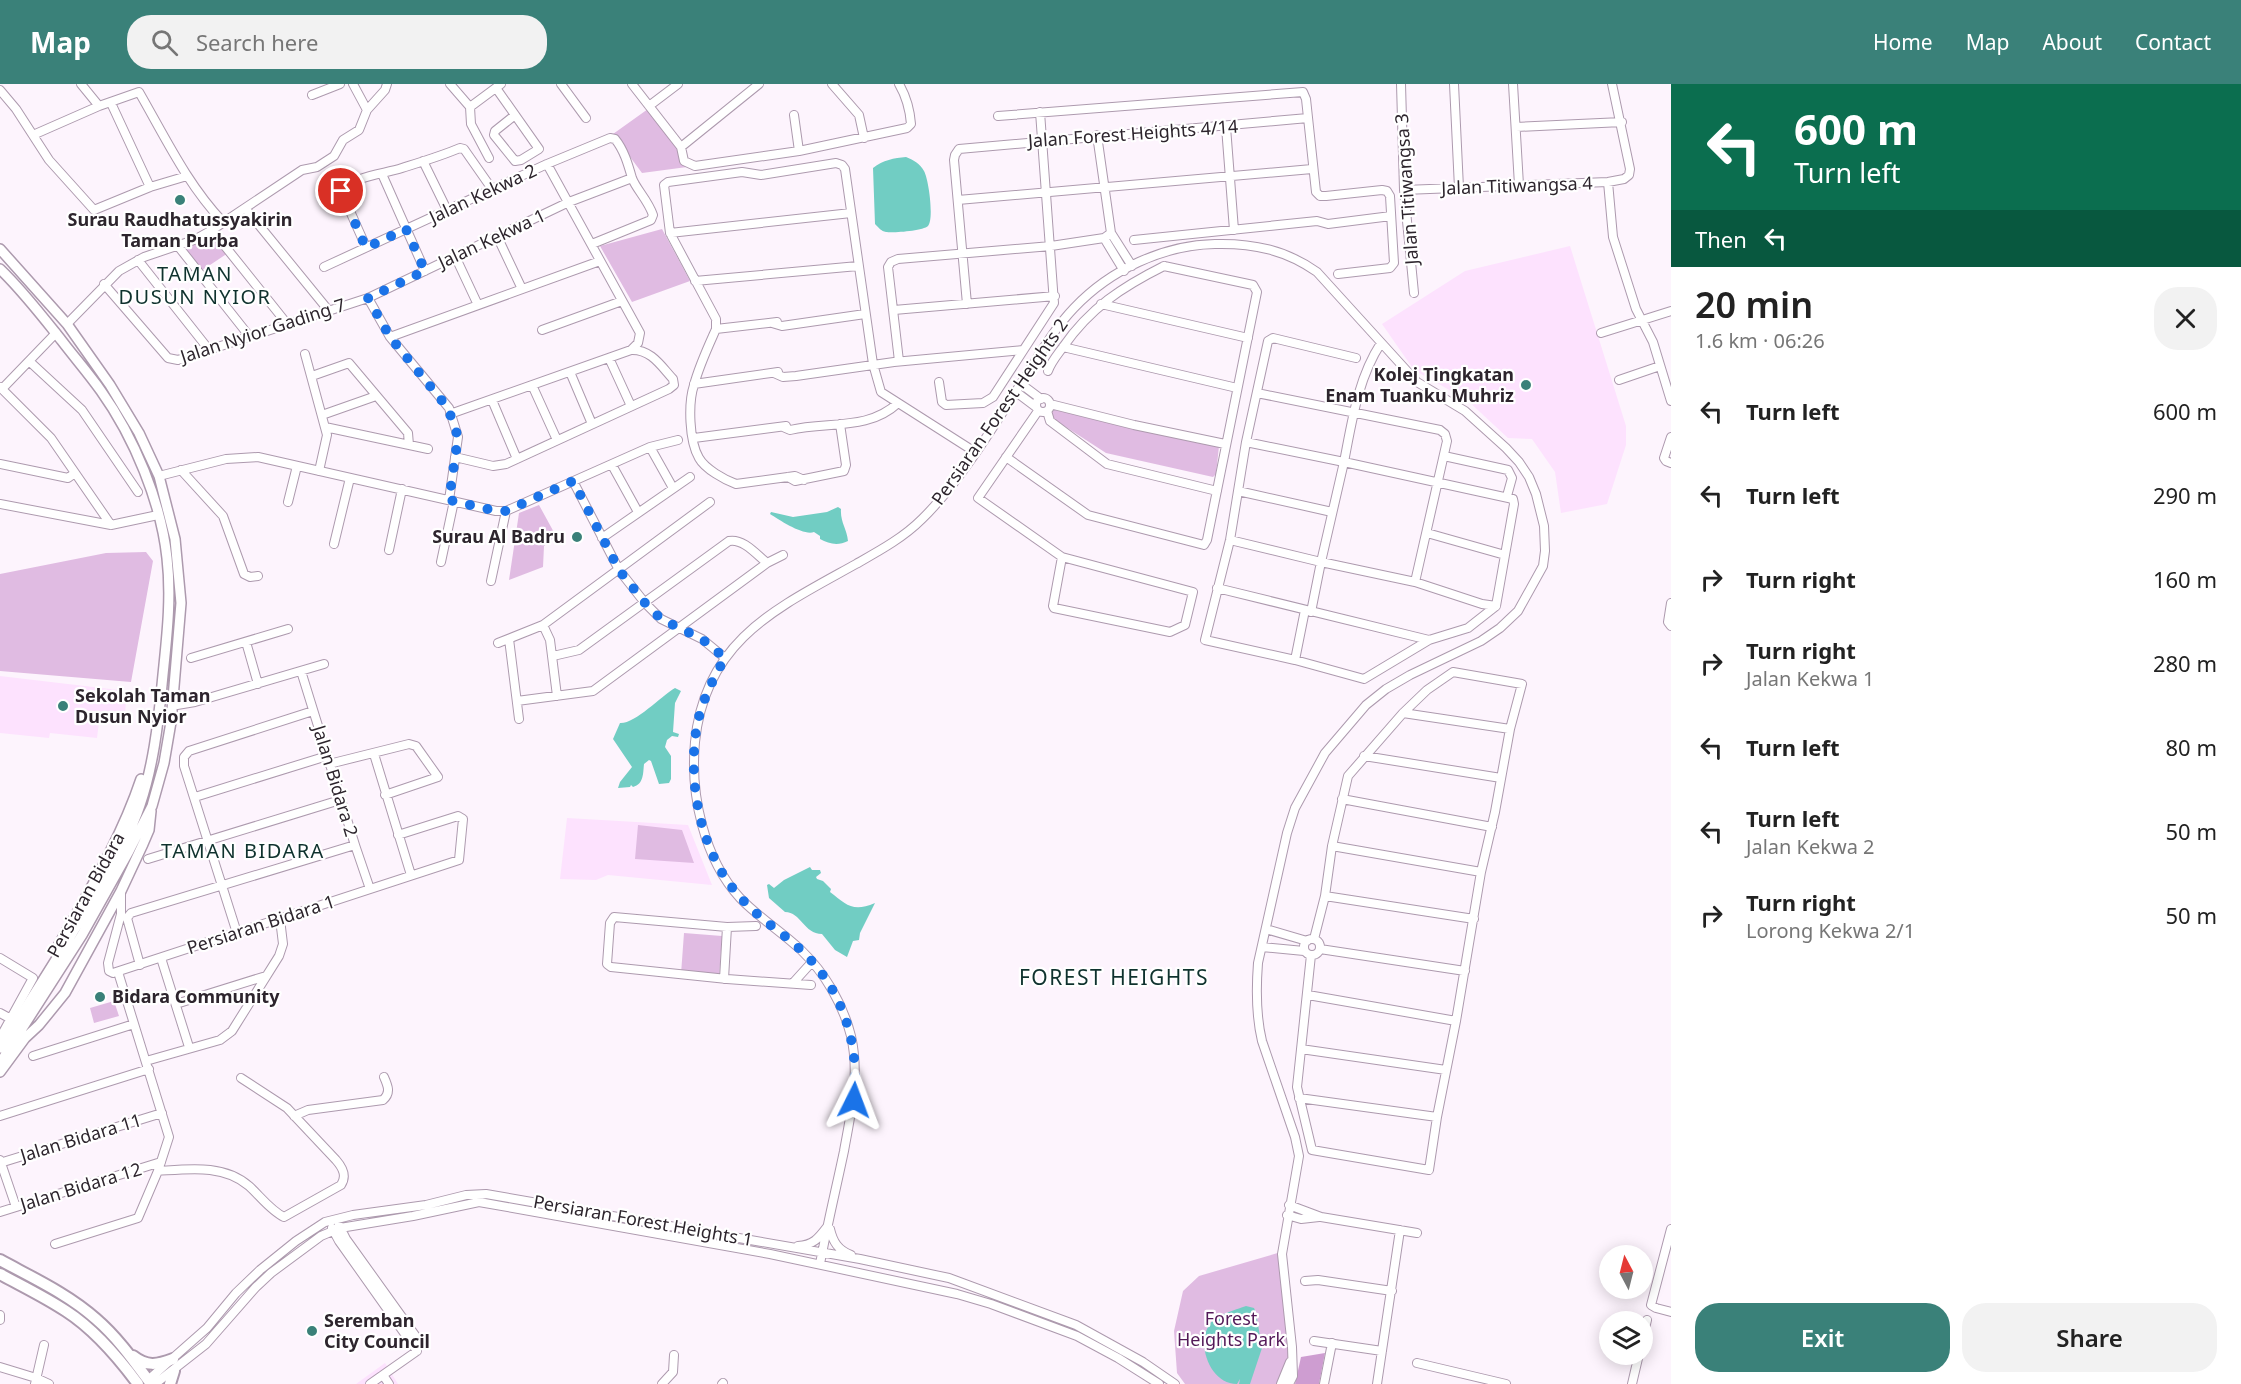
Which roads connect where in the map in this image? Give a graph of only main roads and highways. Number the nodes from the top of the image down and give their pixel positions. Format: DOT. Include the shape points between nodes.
graph roads {
  1 [pos="0,249"];
  2 [pos="0,269"];
  3 [pos="154,739"];
  4 [pos="152,806"];
  5 [pos="0,1040"];
  6 [pos="0,1048"];
  7 [pos="0,1063"];
  8 [pos="0,1072"];
  9 [pos="0,1260"];
  10 [pos="0,1274"];
  11 [pos="122,1345"];
  12 [pos="173,1359"];
  13 [pos="174,1371"];
  14 [pos="148,1383"];
  15 [pos="170,1384"];
  1 -- 4 [label="main road" via="67,324 116,395 159,476 175,539 181,603 174,699 164,763"];
  2 -- 3 [label="main road" via="20,287 102,392 132,443 150,487 167,556 169,589 168,631"];
  3 -- 5 [label="main road, Persiaran Bidara" via="114,845 39,981"];
  3 -- 6 [label="main road, Persiaran Bidara" via="140,806 114,863"];
  4 -- 7 [label="main road" via="82,935"];
  4 -- 8 [label="main road, Persiaran Bidara" via="149,830 121,891 65,993"];
  9 -- 11 [label="highway" via="79,1305"];
  10 -- 14 [label="highway" via="8,1284 67,1311"];
  11 -- 12 [label="highway" via="148,1364"];
  11 -- 14 [label="highway"];
  13 -- 15 [label="highway"];
}
